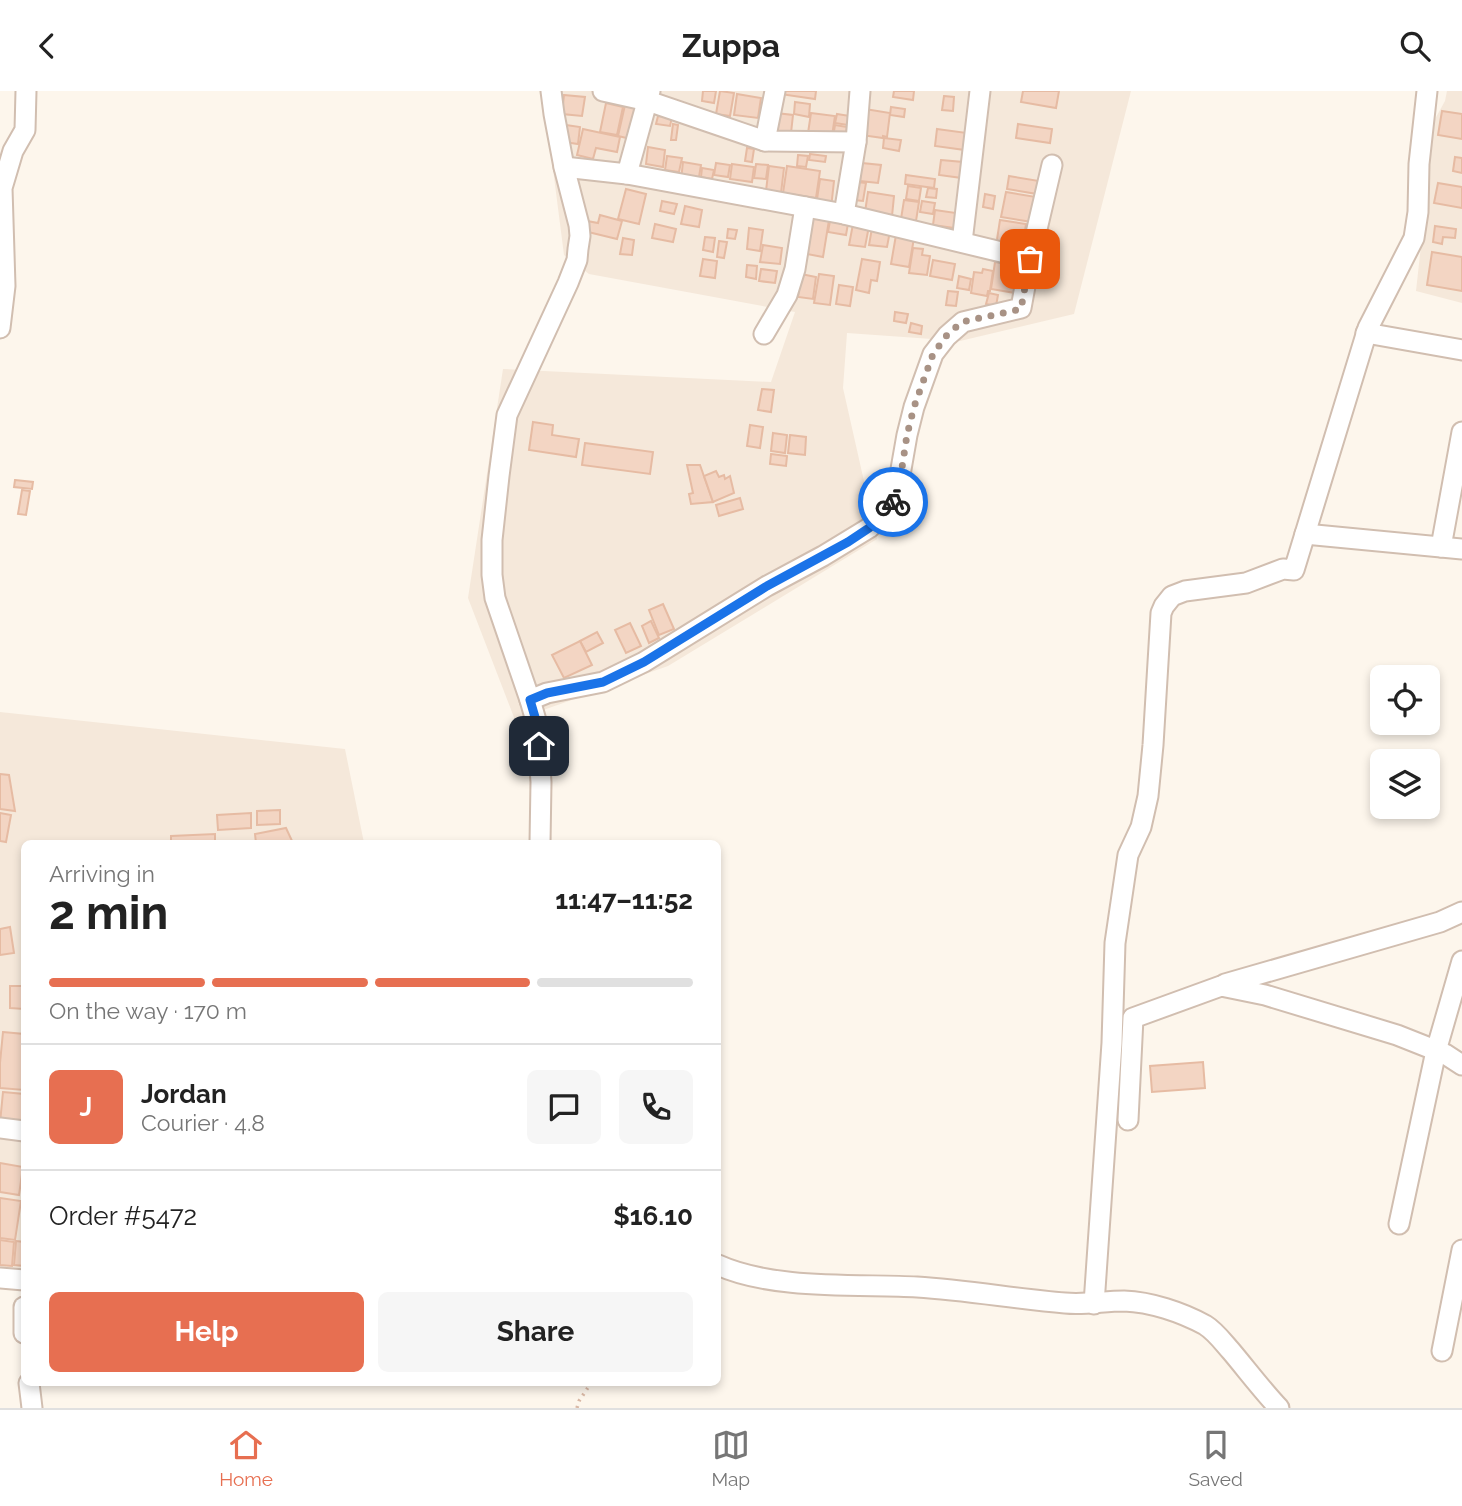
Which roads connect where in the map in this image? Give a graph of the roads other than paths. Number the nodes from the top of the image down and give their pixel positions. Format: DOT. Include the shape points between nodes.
graph roads {
  1 [pos="26,91"];
  2 [pos="551,91"];
  3 [pos="603,91"];
  4 [pos="775,91"];
  5 [pos="860,91"];
  6 [pos="980,91"];
  7 [pos="1427,91"];
  8 [pos="649,96"];
  9 [pos="765,141"];
  10 [pos="856,142"];
  11 [pos="1052,165"];
  12 [pos="564,167"];
  13 [pos="627,174"];
  14 [pos="805,207"];
  15 [pos="844,214"];
  16 [pos="962,241"];
  17 [pos="1030,259"];
  18 [pos="0,328"];
  19 [pos="1366,333"];
  20 [pos="764,334"];
  21 [pos="1462,350"];
  22 [pos="1462,432"];
  23 [pos="1305,534"];
  24 [pos="1441,547"];
  25 [pos="1462,549"];
  26 [pos="530,700"];
  27 [pos="540,840"];
  28 [pos="1462,912"];
  29 [pos="1462,961"];
  30 [pos="1221,986"];
  31 [pos="1436,1051"];
  32 [pos="1462,1065"];
  33 [pos="1128,1120"];
  34 [pos="0,1128"];
  35 [pos="21,1131"];
  36 [pos="1399,1224"];
  37 [pos="1462,1250"];
  38 [pos="721,1266"];
  39 [pos="0,1278"];
  40 [pos="21,1280"];
  41 [pos="1094,1304"];
  42 [pos="1442,1351"];
  43 [pos="29,1386"];
  44 [pos="32,1408"];
  45 [pos="1279,1408"];
  1 -- 18 [label="street" via="26,130 13,151 2,188 5,286"];
  2 -- 12 [label="street"];
  3 -- 8 [label="street"];
  4 -- 9 [label="street"];
  5 -- 10 [label="street"];
  6 -- 16 [label="street"];
  7 -- 19 [label="street" via="1414,238"];
  8 -- 9 [label="street"];
  8 -- 13 [label="street"];
  9 -- 10 [label="street"];
  10 -- 15 [label="street"];
  11 -- 17 [label="street"];
  12 -- 13 [label="street"];
  12 -- 26 [label="street" via="579,225 577,260 507,415 492,540 495,598"];
  13 -- 14 [label="street"];
  14 -- 15 [label="street"];
  14 -- 20 [label="street" via="787,295"];
  15 -- 16 [label="street"];
  16 -- 17 [label="street"];
  17 -- 26 [label="street" via="1021,309 962,322 933,354 914,407 894,501 869,528 644,662 603,682"];
  19 -- 21 [label="street"];
  19 -- 23 [label="street"];
  22 -- 24 [label="street"];
  23 -- 24 [label="street"];
  23 -- 41 [label="street" via="1294,570 1283,569 1246,583 1185,591 1172,596 1161,613 1148,796 1128,855 1115,943"];
  24 -- 25 [label="street"];
  26 -- 27 [label="street" via="539,746"];
  28 -- 30 [label="street"];
  29 -- 31 [label="street"];
  30 -- 31 [label="street" via="1265,995"];
  30 -- 33 [label="street" via="1133,1018"];
  31 -- 32 [label="street"];
  31 -- 36 [label="street"];
  34 -- 35 [label="street"];
  37 -- 42 [label="street"];
  38 -- 41 [label="street" via="787,1282 918,1287"];
  39 -- 40 [label="street"];
  41 -- 45 [label="street" via="1142,1303 1208,1327"];
  43 -- 44 [label="street"];
}
